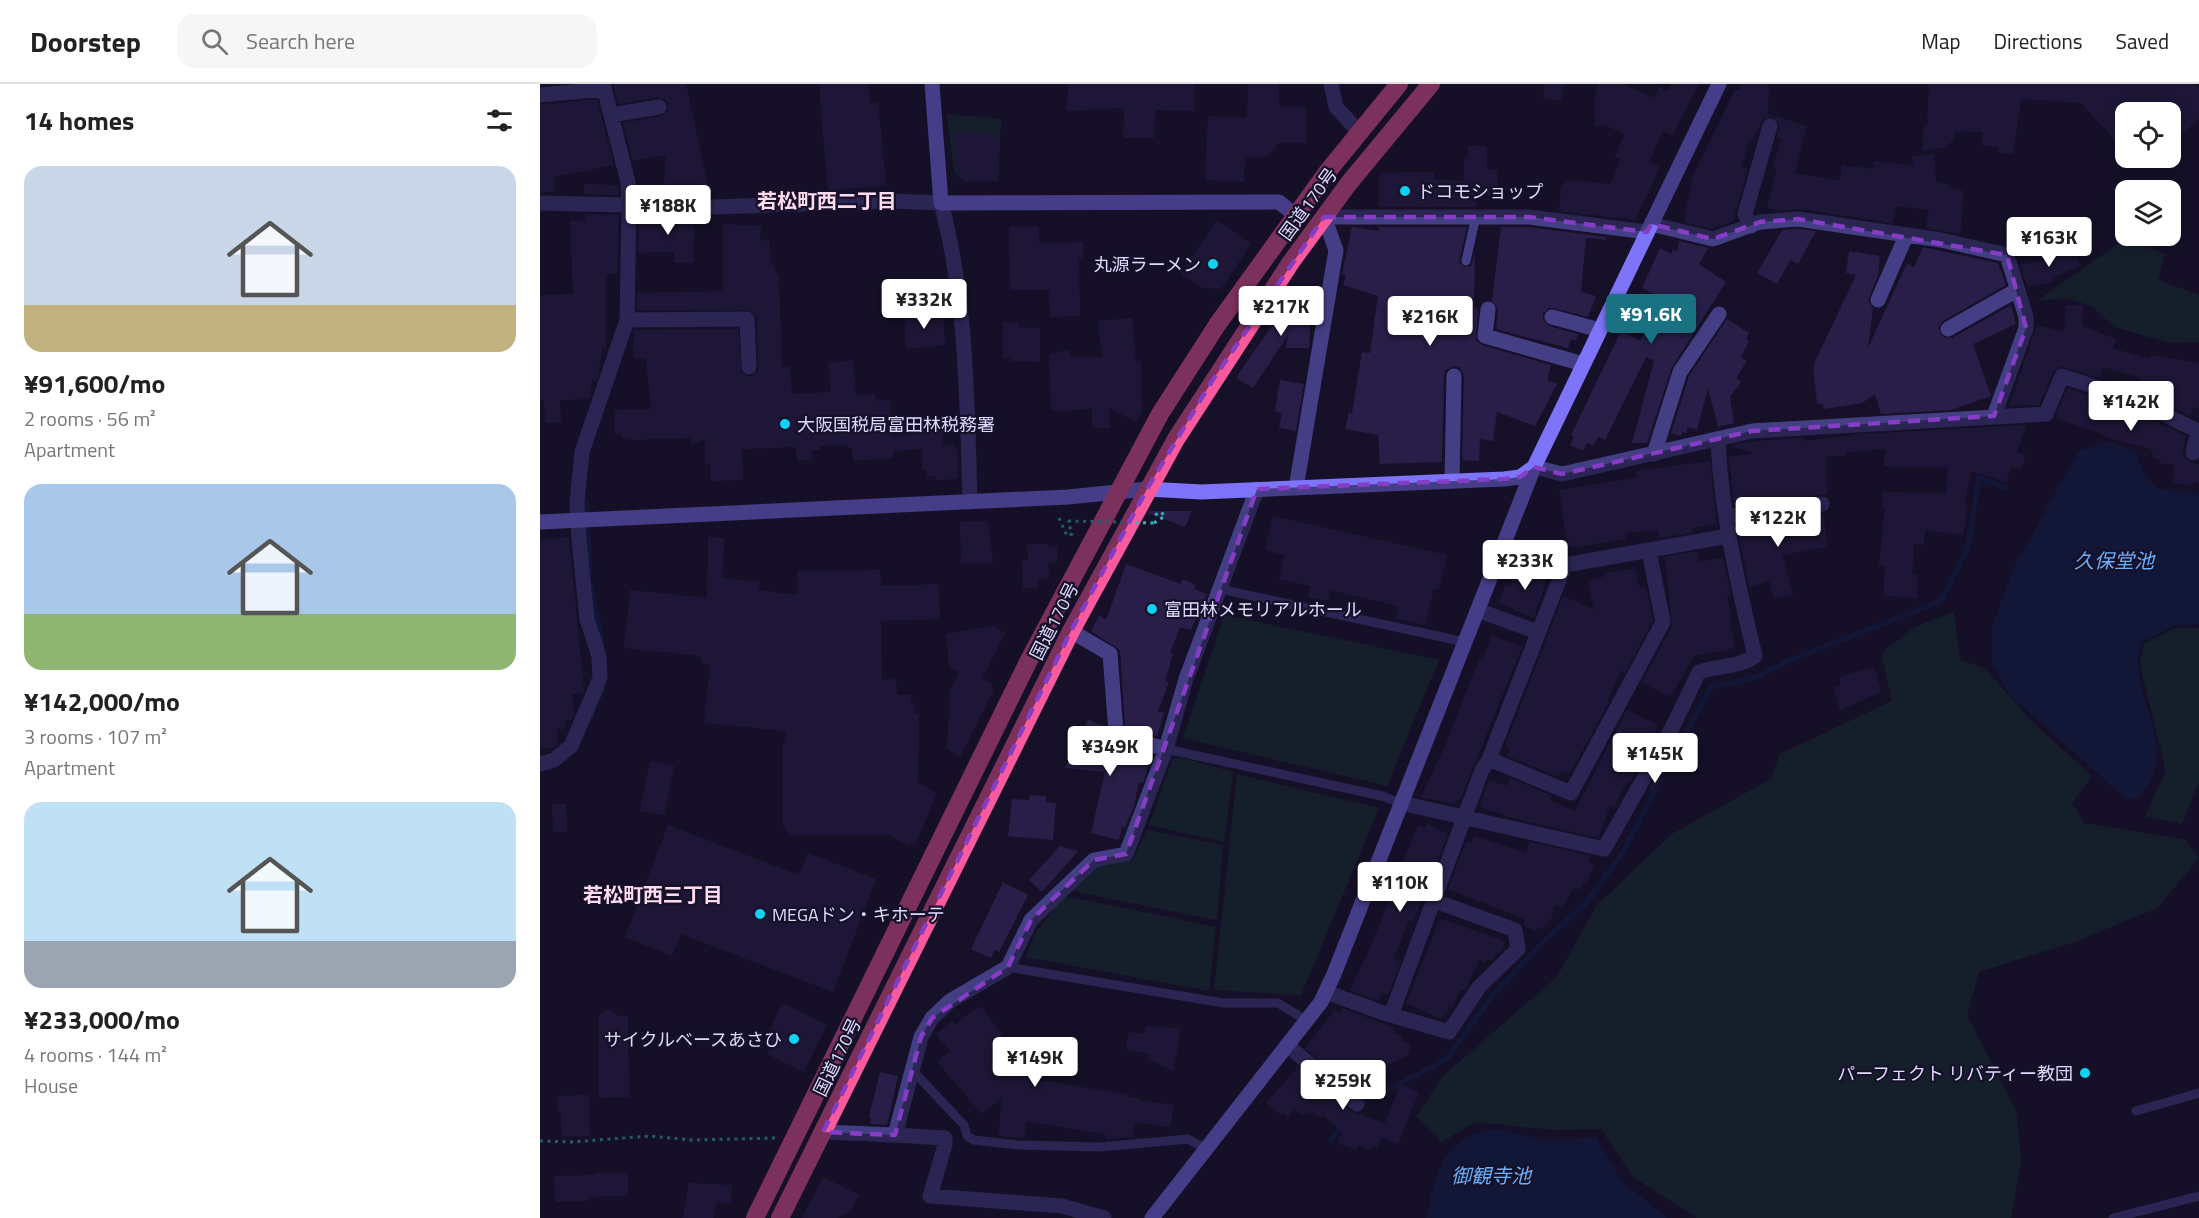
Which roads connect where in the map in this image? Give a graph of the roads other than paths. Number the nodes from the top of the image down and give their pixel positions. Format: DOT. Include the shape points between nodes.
graph roads {
  1 [pos="932,84"];
  2 [pos="1331,84"];
  3 [pos="1399,84"];
  4 [pos="1431,84"];
  5 [pos="1719,84"];
  6 [pos="603,87"];
  7 [pos="540,95"];
  8 [pos="659,107"];
  9 [pos="611,115"];
  10 [pos="1770,126"];
  11 [pos="1359,132"];
  12 [pos="941,202"];
  13 [pos="540,203"];
  14 [pos="628,207"];
  15 [pos="1296,216"];
  16 [pos="1476,216"];
  17 [pos="1324,217"];
  18 [pos="1751,226"];
  19 [pos="1649,228"];
  20 [pos="1906,236"];
  21 [pos="1466,261"];
  22 [pos="2017,290"];
  23 [pos="1878,300"];
  24 [pos="1488,309"];
  25 [pos="1719,314"];
  26 [pos="1552,317"];
  27 [pos="627,320"];
  28 [pos="1948,329"];
  29 [pos="1600,330"];
  30 [pos="1583,364"];
  31 [pos="750,367"];
  32 [pos="1454,376"];
  33 [pos="1994,416"];
  34 [pos="2199,430"];
  35 [pos="1718,439"];
  36 [pos="2193,453"];
  37 [pos="1654,454"];
  38 [pos="1534,467"];
  39 [pos="1452,481"];
  40 [pos="1296,488"];
  41 [pos="1148,489"];
  42 [pos="1257,489"];
  43 [pos="1117,492"];
  44 [pos="970,502"];
  45 [pos="1822,504"];
  46 [pos="1726,517"];
  47 [pos="578,520"];
  48 [pos="540,522"];
  49 [pos="1728,536"];
  50 [pos="1649,550"];
  51 [pos="1220,589"];
  52 [pos="1477,610"];
  53 [pos="1071,631"];
  54 [pos="1538,632"];
  55 [pos="1465,642"];
  56 [pos="1166,749"];
  57 [pos="1489,759"];
  58 [pos="540,764"];
  59 [pos="1401,803"];
  60 [pos="1465,819"];
  61 [pos="1435,901"];
  62 [pos="1008,967"];
  63 [pos="1326,992"];
  64 [pos="1391,1015"];
  65 [pos="1306,1020"];
  66 [pos="1287,1045"];
  67 [pos="912,1070"];
  68 [pos="2199,1093"];
  69 [pos="1357,1104"];
  70 [pos="2136,1111"];
  71 [pos="823,1132"];
  72 [pos="895,1135"];
  73 [pos="1206,1149"];
  74 [pos="2199,1196"];
  75 [pos="754,1218"];
  76 [pos="780,1218"];
  77 [pos="1104,1218"];
  78 [pos="1152,1218"];
  79 [pos="2113,1218"];
  1 -- 12 [label="street"];
  2 -- 11 [label="street" via="1336,107"];
  3 -- 11 [label="highway, 国道170号"];
  4 -- 17 [label="highway, 国道170号"];
  5 -- 19 [label="street"];
  6 -- 7 [label="street"];
  6 -- 9 [label="street"];
  8 -- 9 [label="street"];
  9 -- 14 [label="street" via="628,182"];
  10 -- 18 [label="street" via="1746,214"];
  11 -- 15 [label="highway, 国道170号"];
  12 -- 14 [label="street"];
  12 -- 15 [label="street" via="1279,202"];
  12 -- 44 [label="street" via="954,253 966,378"];
  13 -- 14 [label="street"];
  14 -- 27 [label="street"];
  15 -- 43 [label="highway, 国道170号" via="1187,370"];
  16 -- 17 [label="street"];
  16 -- 19 [label="street"];
  16 -- 21 [label="lane"];
  17 -- 40 [label="street" via="1336,250"];
  17 -- 41 [label="highway, 国道170号" via="1212,381"];
  18 -- 19 [label="street" via="1713,239"];
  18 -- 20 [label="street" via="1779,218 1798,219"];
  19 -- 29 [label="street"];
  20 -- 22 [label="street" via="2007,255"];
  20 -- 23 [label="street"];
  22 -- 28 [label="street"];
  22 -- 33 [label="street" via="2026,328"];
  24 -- 30 [label="street" via="1485,336"];
  25 -- 37 [label="street" via="1680,372"];
  26 -- 29 [label="street"];
  27 -- 31 [label="street" via="747,319"];
  27 -- 47 [label="street" via="582,452"];
  29 -- 30 [label="street"];
  30 -- 38 [label="street"];
  32 -- 39 [label="street"];
  33 -- 34 [label="street" via="2046,414 2062,376 2135,400"];
  33 -- 35 [label="street" via="1752,431"];
  34 -- 36 [label="street"];
  35 -- 37 [label="street"];
  35 -- 46 [label="street"];
  37 -- 38 [label="street" via="1562,474"];
  38 -- 39 [label="street" via="1520,477"];
  38 -- 52 [label="street"];
  39 -- 40 [label="street"];
  40 -- 42 [label="street"];
  41 -- 42 [label="street"];
  41 -- 43 [label="street"];
  41 -- 53 [label="highway, 国道170号"];
  42 -- 51 [label="street"];
  43 -- 44 [label="street"];
  43 -- 75 [label="highway, 国道170号" via="1028,662"];
  44 -- 47 [label="street"];
  45 -- 46 [label="street"];
  46 -- 49 [label="street"];
  47 -- 48 [label="street"];
  47 -- 58 [label="street" via="588,619 599,656 600,678 571,747 554,760"];
  49 -- 50 [label="street"];
  49 -- 60 [label="street" via="1755,656 1743,664 1719,665 1699,672 1604,849"];
  50 -- 54 [label="street" via="1565,565"];
  50 -- 57 [label="street" via="1663,622 1571,792"];
  51 -- 55 [label="lane"];
  51 -- 56 [label="street" via="1186,679"];
  52 -- 54 [label="street"];
  52 -- 55 [label="street"];
  53 -- 56 [label="street" via="1110,654 1116,732"];
  53 -- 71 [label="highway, 国道170号"];
  54 -- 57 [label="street"];
  55 -- 59 [label="street"];
  56 -- 59 [label="lane"];
  56 -- 62 [label="street" via="1126,854 1094,860 1031,920"];
  57 -- 60 [label="street"];
  59 -- 60 [label="street"];
  59 -- 63 [label="street"];
  60 -- 61 [label="street"];
  61 -- 64 [label="street"];
  61 -- 64 [label="street" via="1515,930 1518,949 1479,987 1449,1032"];
  62 -- 65 [label="lane" via="1224,1004 1278,1003"];
  62 -- 67 [label="street" via="950,1001 932,1018 921,1037"];
  63 -- 64 [label="street"];
  63 -- 65 [label="street"];
  65 -- 66 [label="street"];
  66 -- 69 [label="street"];
  66 -- 73 [label="street"];
  67 -- 72 [label="street"];
  67 -- 73 [label="lane" via="974,1140 1100,1147 1188,1139"];
  68 -- 70 [label="lane"];
  71 -- 72 [label="street"];
  71 -- 76 [label="highway, 国道170号"];
  72 -- 77 [label="street" via="945,1138 930,1196 1062,1206"];
  73 -- 78 [label="street"];
  74 -- 79 [label="lane"];
}
